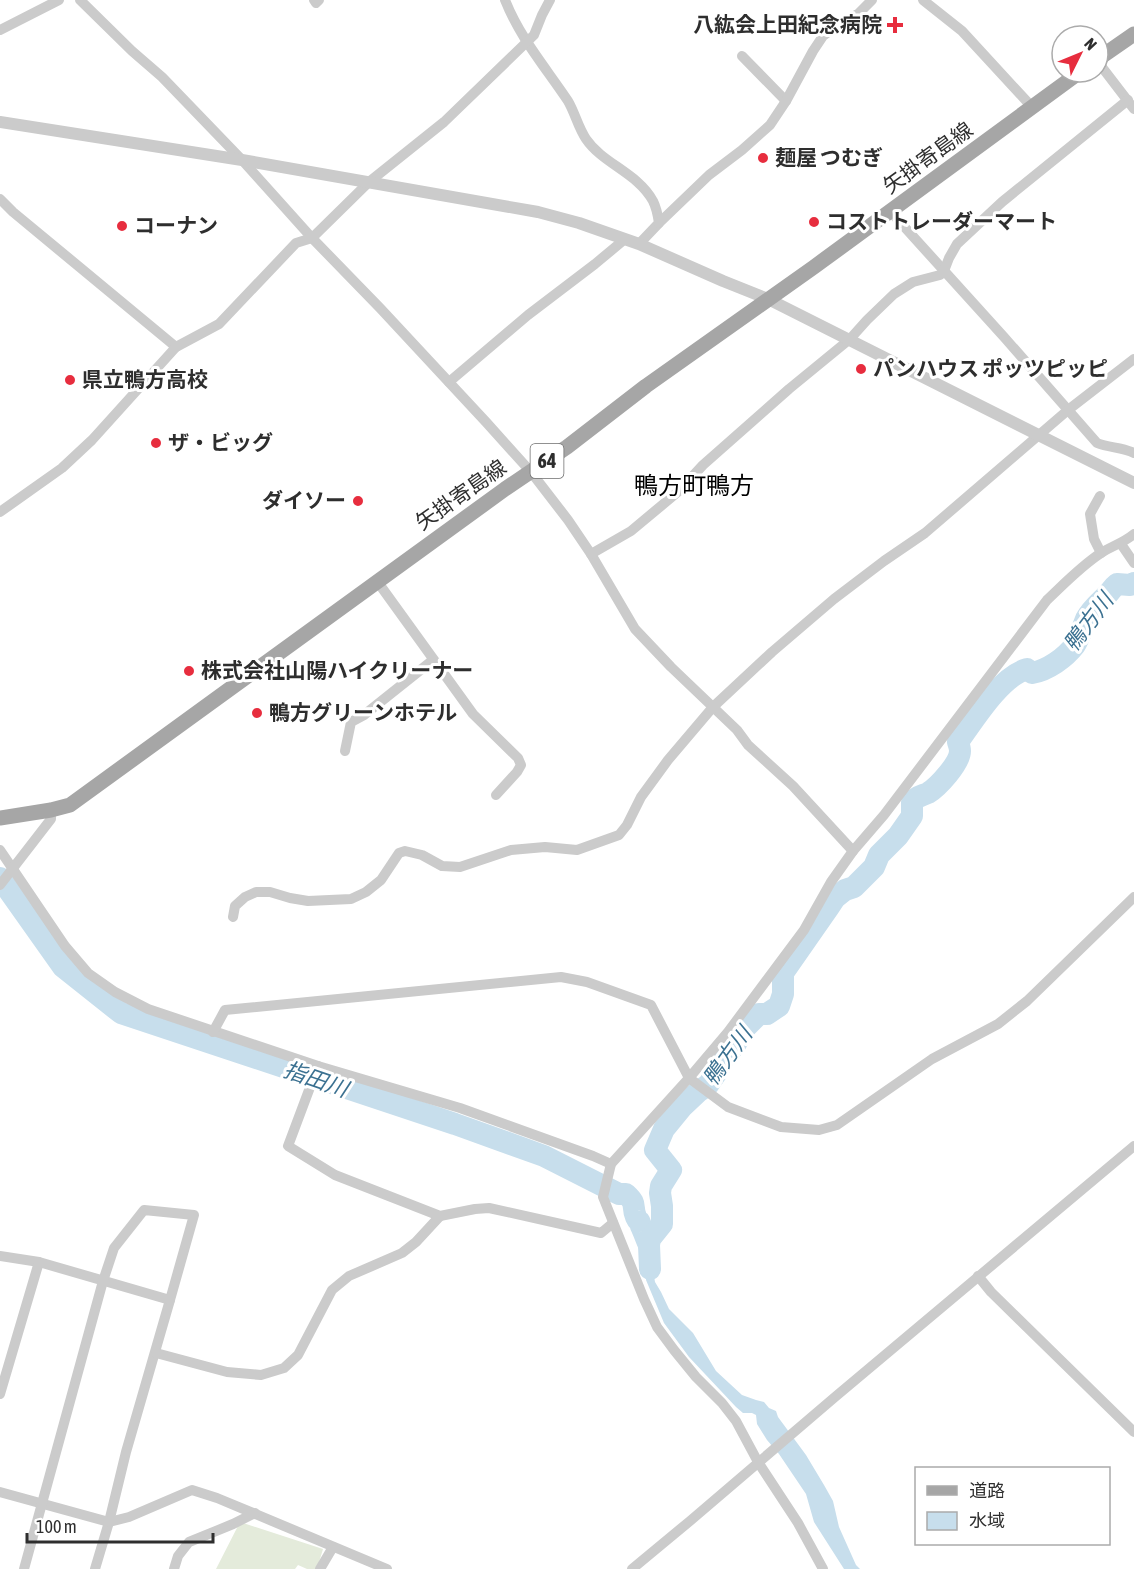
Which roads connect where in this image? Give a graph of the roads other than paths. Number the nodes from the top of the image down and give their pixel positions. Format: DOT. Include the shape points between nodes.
graph roads {
  1 [pos="59,0"];
  2 [pos="80,0"];
  3 [pos="314,0"];
  4 [pos="319,0"];
  5 [pos="505,0"];
  6 [pos="550,0"];
  7 [pos="872,0"];
  8 [pos="923,0"];
  9 [pos="0,30"];
  10 [pos="1134,34"];
  11 [pos="526,43"];
  12 [pos="1110,52"];
  13 [pos="742,56"];
  14 [pos="1110,77"];
  15 [pos="1064,84"];
  16 [pos="786,101"];
  17 [pos="1131,104"];
  18 [pos="1032,107"];
  19 [pos="0,122"];
  20 [pos="242,160"];
  21 [pos="369,182"];
  22 [pos="0,199"];
  23 [pos="890,211"];
  24 [pos="659,223"];
  25 [pos="312,238"];
  26 [pos="625,239"];
  27 [pos="639,244"];
  28 [pos="944,271"];
  29 [pos="768,299"];
  30 [pos="850,339"];
  31 [pos="176,347"];
  32 [pos="1134,359"];
  33 [pos="449,382"];
  34 [pos="1068,410"];
  35 [pos="1039,435"];
  36 [pos="1134,453"];
  37 [pos="531,472"];
  38 [pos="1134,483"];
  39 [pos="1100,496"];
  40 [pos="0,512"];
  41 [pos="1134,534"];
  42 [pos="1121,544"];
  43 [pos="1101,553"];
  44 [pos="591,554"];
  45 [pos="1134,563"];
  46 [pos="377,581"];
  47 [pos="433,660"];
  48 [pos="713,707"];
  49 [pos="345,751"];
  50 [pos="496,795"];
  51 [pos="51,810"];
  52 [pos="0,818"];
  53 [pos="0,850"];
  54 [pos="853,851"];
  55 [pos="12,869"];
  56 [pos="0,885"];
  57 [pos="1134,897"];
  58 [pos="233,916"];
  59 [pos="213,1032"];
  60 [pos="318,1066"];
  61 [pos="693,1081"];
  62 [pos="1134,1146"];
  63 [pos="611,1169"];
  64 [pos="440,1216"];
  65 [pos="613,1223"];
  66 [pos="0,1256"];
  67 [pos="39,1262"];
  68 [pos="978,1276"];
  69 [pos="103,1281"];
  70 [pos="170,1300"];
  71 [pos="156,1353"];
  72 [pos="0,1394"];
  73 [pos="1134,1432"];
  74 [pos="758,1462"];
  75 [pos="0,1492"];
  76 [pos="42,1504"];
  77 [pos="255,1514"];
  78 [pos="109,1522"];
  79 [pos="333,1547"];
  80 [pos="24,1569"];
  81 [pos="95,1569"];
  82 [pos="174,1569"];
  83 [pos="320,1569"];
  84 [pos="387,1569"];
  85 [pos="632,1569"];
  86 [pos="823,1569"];
  1 -- 9 [label="street"];
  2 -- 20 [label="street"];
  3 -- 4 [label="street"];
  5 -- 11 [label="street"];
  6 -- 11 [label="street" via="534,35"];
  7 -- 16 [label="street" via="823,36"];
  8 -- 18 [label="street" via="962,31"];
  10 -- 12 [label="main road"];
  11 -- 21 [label="street" via="444,122"];
  11 -- 24 [label="street" via="570,104 597,153 639,183 653,200"];
  13 -- 16 [label="street"];
  14 -- 17 [label="street"];
  15 -- 18 [label="main road, 矢掛寄島線 / 64"];
  16 -- 24 [label="street" via="770,125"];
  17 -- 28 [label="street" via="1002,202 957,244"];
  18 -- 23 [label="main road, 矢掛寄島線 / 64"];
  19 -- 20 [label="street"];
  20 -- 21 [label="street"];
  20 -- 25 [label="street"];
  21 -- 25 [label="street"];
  21 -- 26 [label="street" via="538,212"];
  22 -- 31 [label="street"];
  23 -- 28 [label="street"];
  23 -- 29 [label="main road, 矢掛寄島線 / 64"];
  24 -- 27 [label="street"];
  25 -- 31 [label="street" via="296,243 219,324"];
  25 -- 33 [label="street"];
  26 -- 27 [label="street"];
  26 -- 33 [label="street"];
  27 -- 29 [label="street"];
  28 -- 30 [label="street" via="894,294"];
  28 -- 34 [label="street"];
  29 -- 30 [label="street"];
  29 -- 37 [label="main road, 矢掛寄島線 / 64"];
  30 -- 35 [label="street"];
  30 -- 44 [label="street" via="632,531"];
  31 -- 40 [label="street" via="92,440 62,468"];
  32 -- 34 [label="street"];
  33 -- 37 [label="street"];
  34 -- 35 [label="street"];
  34 -- 36 [label="street" via="1097,442"];
  35 -- 38 [label="street"];
  35 -- 48 [label="street" via="926,533 834,599"];
  37 -- 44 [label="street"];
  37 -- 46 [label="main road, 矢掛寄島線 / 64"];
  39 -- 43 [label="street" via="1090,514"];
  41 -- 42 [label="street"];
  42 -- 43 [label="street"];
  42 -- 45 [label="street"];
  43 -- 54 [label="street" via="1047,600"];
  44 -- 48 [label="street" via="635,629"];
  46 -- 47 [label="street"];
  46 -- 51 [label="main road, 矢掛寄島線 / 64" via="70,805"];
  47 -- 49 [label="street" via="351,722"];
  47 -- 50 [label="street" via="473,714 518,758 521,765 517,772"];
  48 -- 54 [label="street"];
  48 -- 58 [label="street" via="641,797 627,825 602,842 577,849 511,850 460,867 442,866 405,851 399,853 381,880 351,899 308,901 256,892 235,906"];
  51 -- 52 [label="main road, 矢掛寄島線 / 64"];
  51 -- 55 [label="street" via="51,819"];
  53 -- 55 [label="street"];
  54 -- 61 [label="street" via="804,930"];
  55 -- 56 [label="street"];
  55 -- 59 [label="street" via="88,973 148,1009"];
  57 -- 61 [label="street" via="998,1024 932,1059 837,1125 819,1130 781,1126 728,1107"];
  59 -- 60 [label="street"];
  59 -- 61 [label="street" via="225,1010 561,977 651,1005"];
  60 -- 63 [label="street" via="460,1108 593,1156"];
  60 -- 64 [label="street" via="288,1146 335,1175"];
  61 -- 63 [label="street"];
  62 -- 68 [label="street"];
  63 -- 65 [label="street" via="603,1197"];
  64 -- 65 [label="street" via="489,1208 601,1233"];
  64 -- 71 [label="street" via="402,1253 349,1276 332,1290 298,1355 284,1368 261,1375 227,1372"];
  65 -- 74 [label="street" via="657,1327 736,1421"];
  66 -- 67 [label="street"];
  67 -- 69 [label="street"];
  67 -- 72 [label="street"];
  68 -- 73 [label="street"];
  68 -- 74 [label="street"];
  69 -- 70 [label="street"];
  69 -- 70 [label="street" via="114,1248 144,1210 194,1215"];
  69 -- 76 [label="street"];
  70 -- 71 [label="street"];
  71 -- 78 [label="street"];
  74 -- 85 [label="street"];
  74 -- 86 [label="street"];
  75 -- 76 [label="street"];
  76 -- 78 [label="street"];
  76 -- 80 [label="street"];
  77 -- 78 [label="street" via="192,1490"];
  77 -- 79 [label="street"];
  77 -- 82 [label="street" via="189,1542"];
  78 -- 81 [label="street"];
  79 -- 83 [label="street"];
  79 -- 84 [label="street"];
}
